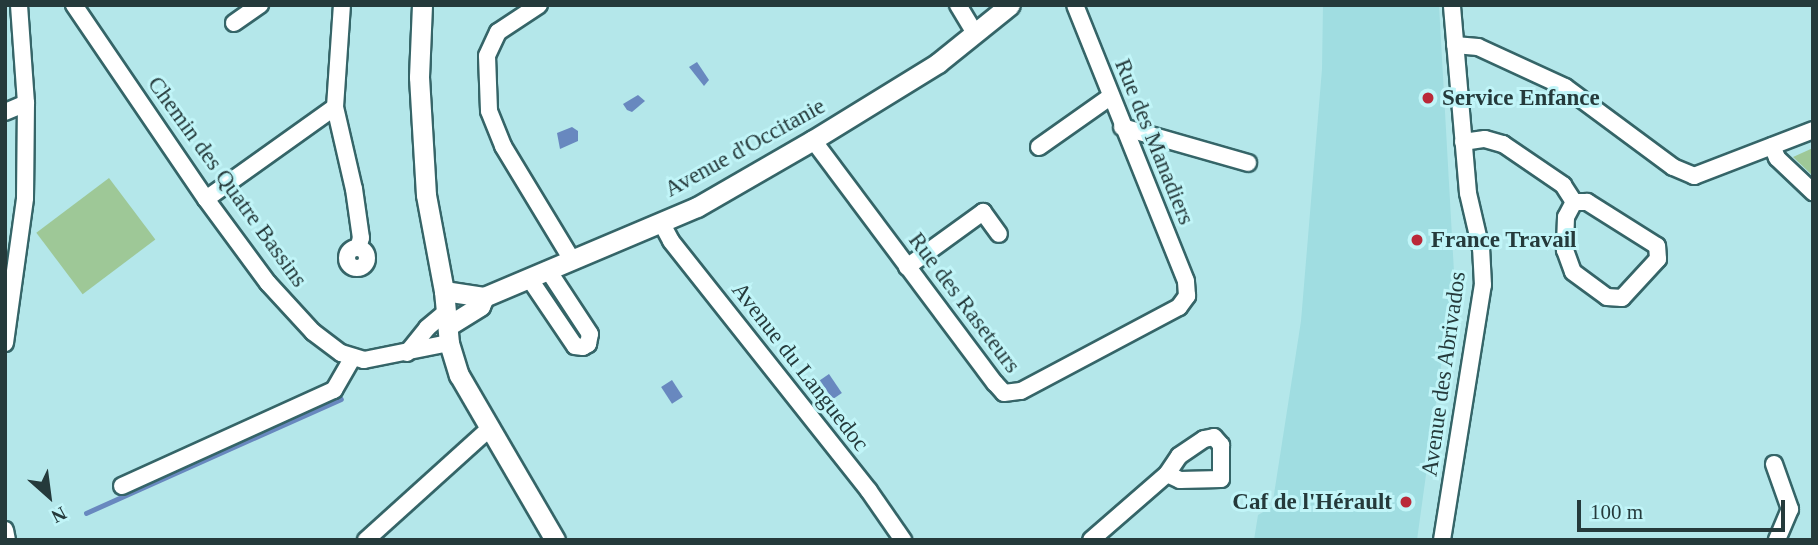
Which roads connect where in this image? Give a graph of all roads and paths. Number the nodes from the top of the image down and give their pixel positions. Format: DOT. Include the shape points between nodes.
graph roads {
  1 [pos="19,5"];
  2 [pos="74,5"];
  3 [pos="260,5"];
  4 [pos="342,5"];
  5 [pos="422,5"];
  6 [pos="539,5"];
  7 [pos="958,5"];
  8 [pos="1010,5"];
  9 [pos="1075,5"];
  10 [pos="1452,5"];
  11 [pos="234,23"];
  12 [pos="974,32"];
  13 [pos="1455,45"];
  14 [pos="1110,97"];
  15 [pos="26,103"];
  16 [pos="335,107"];
  17 [pos="5,112"];
  18 [pos="1122,127"];
  19 [pos="1813,130"];
  20 [pos="813,140"];
  21 [pos="1463,142"];
  22 [pos="1772,146"];
  23 [pos="1039,147"];
  24 [pos="1248,163"];
  25 [pos="1813,192"];
  26 [pos="206,199"];
  27 [pos="1574,202"];
  28 [pos="661,222"];
  29 [pos="999,234"];
  30 [pos="358,248"];
  31 [pos="572,260"];
  32 [pos="907,267"];
  33 [pos="444,291"];
  34 [pos="1187,296"];
  35 [pos="484,297"];
  36 [pos="448,327"];
  37 [pos="5,343"];
  38 [pos="407,353"];
  39 [pos="353,357"];
  40 [pos="489,429"];
  41 [pos="1774,464"];
  42 [pos="1167,474"];
  43 [pos="122,486"];
  44 [pos="5,530"];
  45 [pos="7,540"];
  46 [pos="366,540"];
  47 [pos="555,540"];
  48 [pos="903,540"];
  49 [pos="1091,540"];
  50 [pos="1442,540"];
  51 [pos="1777,540"];
  1 -- 15 [label="street"];
  2 -- 26 [label="street, Chemin des Quatre Bassins"];
  3 -- 11 [label="street"];
  4 -- 16 [label="street"];
  5 -- 33 [label="street" via="419,77 426,195"];
  6 -- 31 [label="street" via="498,32 488,56 489,111 503,146"];
  7 -- 12 [label="street"];
  8 -- 12 [label="street, Avenue d'Occitanie"];
  9 -- 14 [label="street, Rue des Manadiers"];
  10 -- 13 [label="street, Avenue des Abrivados"];
  12 -- 20 [label="street, Avenue d'Occitanie" via="939,63"];
  13 -- 21 [label="street, Avenue des Abrivados"];
  13 -- 22 [label="street" via="1478,47 1565,87 1673,167 1694,176"];
  14 -- 18 [label="street, Rue des Manadiers"];
  14 -- 23 [label="street"];
  15 -- 17 [label="street"];
  15 -- 37 [label="street" via="25,198"];
  16 -- 26 [label="street"];
  16 -- 30 [label="street" via="354,189 361,238"];
  18 -- 24 [label="street"];
  18 -- 34 [label="street, Rue des Manadiers" via="1186,281"];
  19 -- 22 [label="street"];
  20 -- 28 [label="street, Avenue d'Occitanie"];
  20 -- 32 [label="street, Rue des Raseteurs"];
  21 -- 27 [label="street" via="1485,139 1503,144 1563,186"];
  21 -- 50 [label="street, Avenue des Abrivados" via="1483,285"];
  22 -- 25 [label="street" via="1777,158"];
  26 -- 39 [label="street, Chemin des Quatre Bassins" via="296,314 329,346"];
  27 -- 27 [label="street" via="1566,217 1565,250 1573,272 1606,297 1622,298 1658,259 1657,246 1587,202"];
  28 -- 31 [label="street, Avenue d'Occitanie"];
  28 -- 48 [label="street, Avenue du Languedoc" via="671,241"];
  29 -- 32 [label="street" via="983,212"];
  31 -- 35 [label="street, Avenue d'Occitanie"];
  32 -- 34 [label="street, Rue des Raseteurs" via="1004,393 1021,391 1179,307"];
  33 -- 35 [label="street"];
  33 -- 36 [label="street"];
  35 -- 36 [label="street, Avenue d'Occitanie" via="480,306"];
  36 -- 38 [label="street"];
  36 -- 38 [label="street" via="427,328"];
  36 -- 40 [label="street" via="459,375"];
  38 -- 39 [label="street" via="364,360"];
  39 -- 43 [label="street" via="334,390"];
  40 -- 46 [label="street"];
  40 -- 47 [label="street"];
  41 -- 51 [label="street" via="1790,509"];
  42 -- 49 [label="street"];
  44 -- 45 [label="street"];
}
